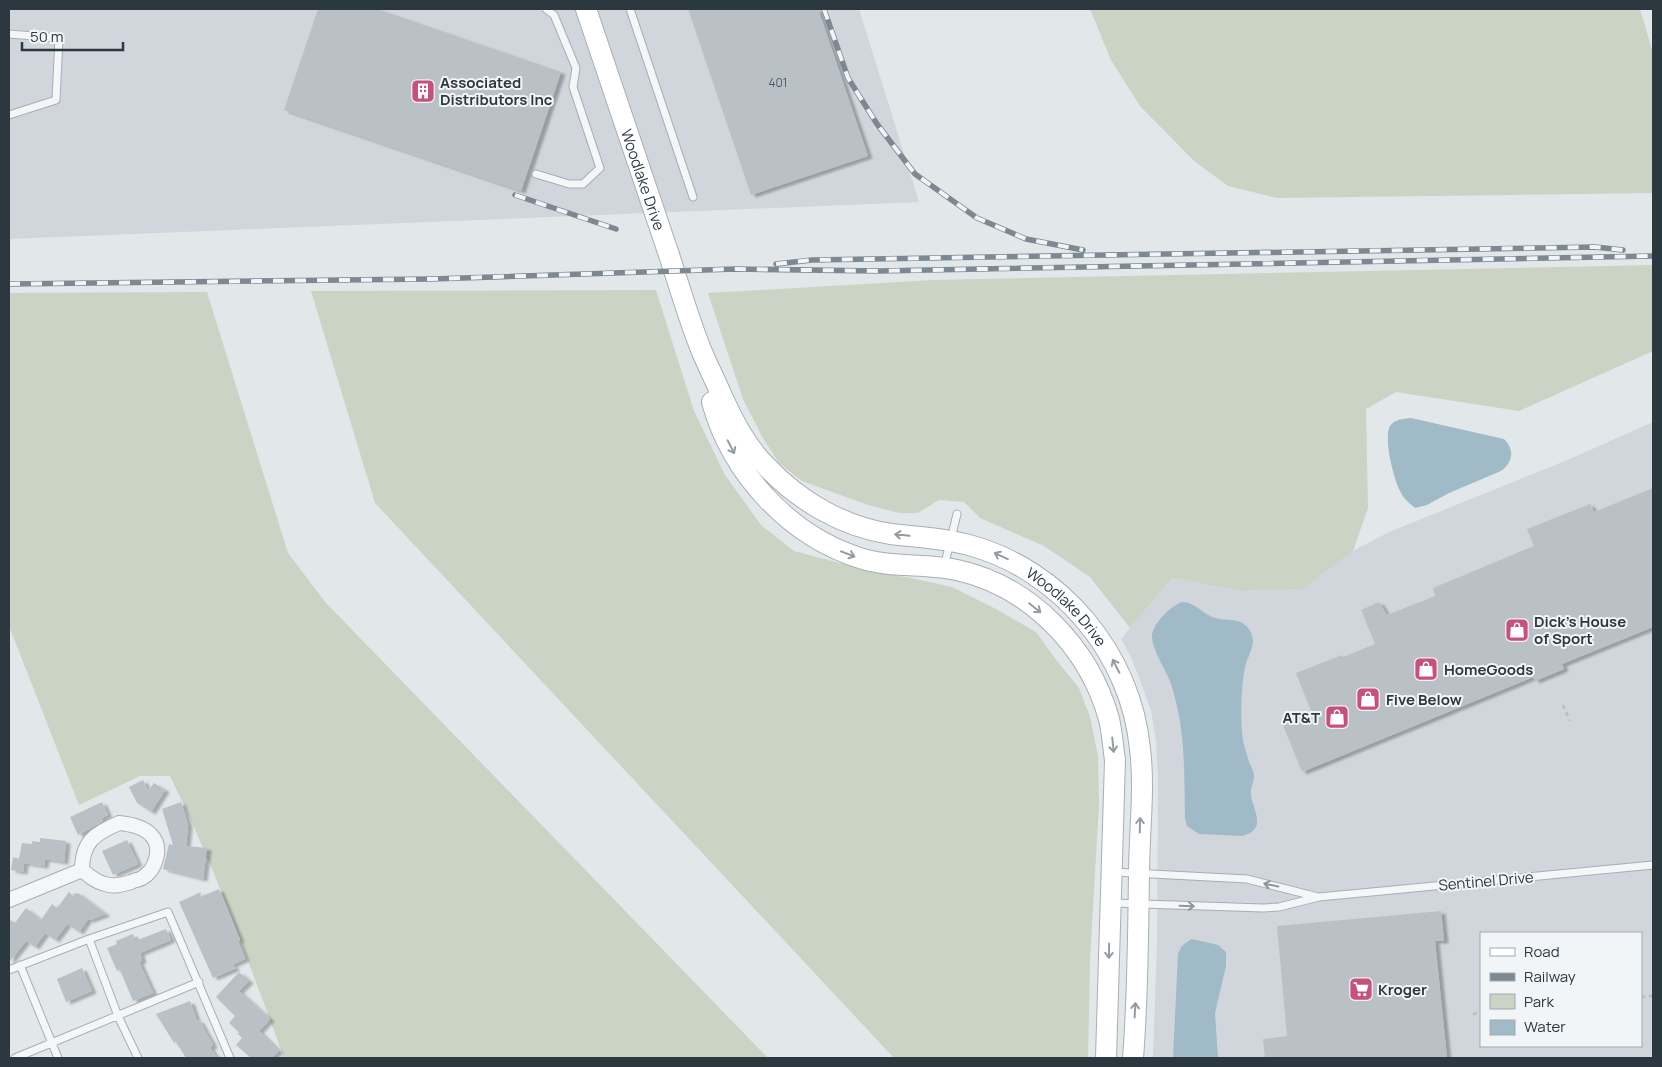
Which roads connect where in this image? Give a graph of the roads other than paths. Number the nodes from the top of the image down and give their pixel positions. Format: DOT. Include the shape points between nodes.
graph roads {
  1 [pos="546,9"];
  2 [pos="586,9"];
  3 [pos="630,9"];
  4 [pos="9,34"];
  5 [pos="9,115"];
  6 [pos="536,174"];
  7 [pos="693,196"];
  8 [pos="701,351"];
  9 [pos="957,514"];
  10 [pos="950,541"];
  11 [pos="944,568"];
  12 [pos="1653,865"];
  13 [pos="82,870"];
  14 [pos="1112,871"];
  15 [pos="1139,873"];
  16 [pos="1319,897"];
  17 [pos="9,900"];
  18 [pos="1110,902"];
  19 [pos="1139,904"];
  20 [pos="89,939"];
  21 [pos="20,965"];
  22 [pos="9,970"];
  23 [pos="199,982"];
  24 [pos="118,1016"];
  25 [pos="52,1043"];
  26 [pos="15,1058"];
  27 [pos="58,1058"];
  28 [pos="138,1058"];
  29 [pos="230,1058"];
  30 [pos="1106,1058"];
  31 [pos="1133,1058"];
  1 -- 6 [label="lane" via="554,15 576,68 573,87 600,168 584,184 568,184"];
  2 -- 8 [label="street, Woodlake Drive"];
  3 -- 7 [label="lane"];
  4 -- 5 [label="lane" via="59,38 56,100"];
  10 -- 8 [label="street, Woodlake Drive, one-way" via="889,534 861,527 831,515 794,492 763,463 745,440"];
  8 -- 11 [label="street, Woodlake Drive, one-way" via="712,404 732,451 755,485 781,513 818,540 864,560"];
  9 -- 10 [label="lane"];
  10 -- 11 [label="lane"];
  15 -- 10 [label="street, Woodlake Drive, one-way" via="1140,748 1134,713 1115,663 1087,621 1043,580 990,552"];
  11 -- 14 [label="street, Woodlake Drive, one-way" via="989,579 1031,604 1066,638 1094,679 1109,719 1115,760"];
  12 -- 16 [label="lane, Sentinel Drive"];
  13 -- 13 [label="street" via="95,880 118,886 142,878 152,869 157,855 155,842 139,827 119,823 90,840 83,852"];
  13 -- 17 [label="street"];
  14 -- 15 [label="lane, Sentinel Drive"];
  14 -- 18 [label="street, Woodlake Drive"];
  16 -- 15 [label="lane, Sentinel Drive, one-way" via="1247,879"];
  15 -- 19 [label="street, Woodlake Drive"];
  19 -- 16 [label="lane, Sentinel Drive, one-way" via="1263,908"];
  18 -- 19 [label="lane, Sentinel Drive"];
  18 -- 30 [label="street, Woodlake Drive, one-way"];
  31 -- 19 [label="street, Woodlake Drive, one-way"];
  20 -- 21 [label="lane"];
  20 -- 23 [label="lane" via="168,912"];
  20 -- 24 [label="lane"];
  21 -- 22 [label="lane"];
  21 -- 25 [label="lane"];
  23 -- 24 [label="lane"];
  23 -- 29 [label="lane"];
  24 -- 25 [label="lane"];
  24 -- 28 [label="lane"];
  25 -- 26 [label="lane"];
  25 -- 27 [label="lane"];
}
